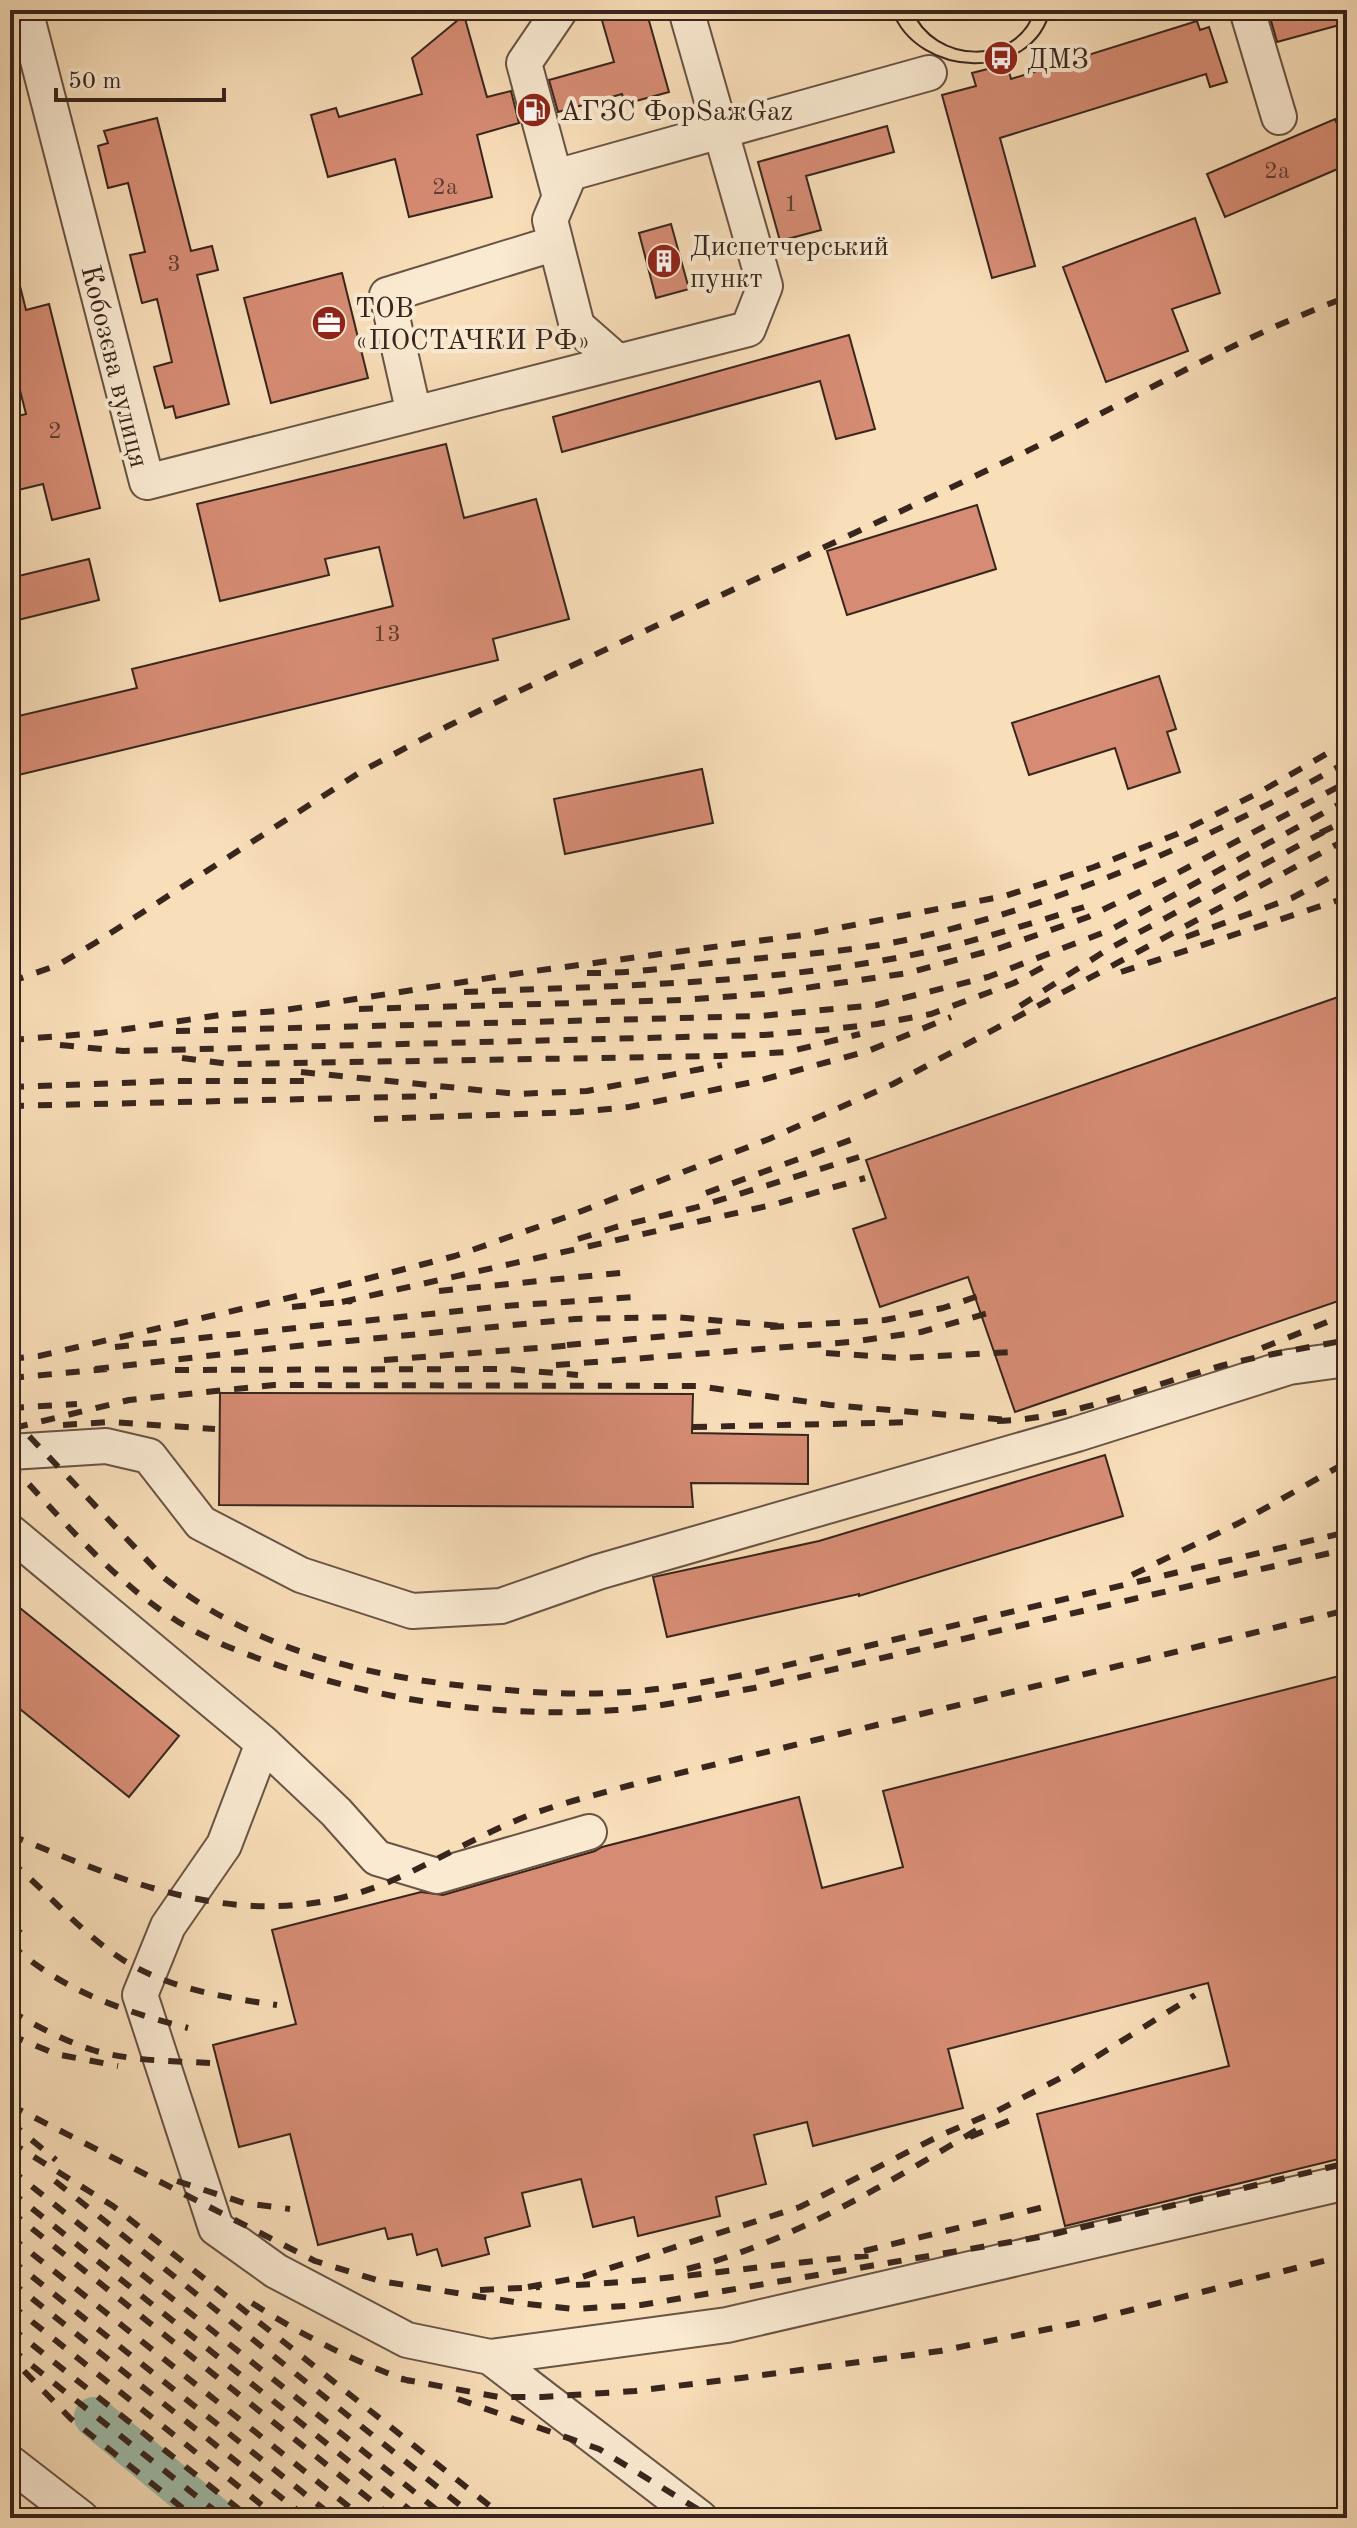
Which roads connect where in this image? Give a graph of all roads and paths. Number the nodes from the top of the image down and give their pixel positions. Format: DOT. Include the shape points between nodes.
graph roads {
  1 [pos="25,10"];
  2 [pos="560,10"];
  3 [pos="686,10"];
  4 [pos="1247,10"];
  5 [pos="929,73"];
  6 [pos="1279,117"];
  7 [pos="720,133"];
  8 [pos="560,197"];
  9 [pos="556,243"];
  10 [pos="618,362"];
  11 [pos="414,414"];
  12 [pos="1347,1359"];
  13 [pos="10,1452"];
  14 [pos="10,1532"];
  15 [pos="263,1743"];
  16 [pos="589,1832"];
  17 [pos="1347,2182"];
  18 [pos="490,2357"];
  19 [pos="10,2463"];
  20 [pos="81,2518"];
  21 [pos="700,2518"];
  1 -- 11 [label="street, Кобозєва вулиця" via="147,482"];
  2 -- 8 [label="street" via="524,63"];
  3 -- 7 [label="street"];
  4 -- 6 [label="street"];
  5 -- 7 [label="street"];
  7 -- 8 [label="street" via="570,173"];
  7 -- 10 [label="street" via="765,286 748,329"];
  8 -- 9 [label="street" via="550,220"];
  9 -- 10 [label="street" via="577,326"];
  9 -- 11 [label="street" via="387,295"];
  10 -- 11 [label="street, Кобозєва вулиця"];
  12 -- 13 [label="street" via="1289,1367 598,1572 501,1606 412,1611 301,1575 201,1523 149,1456 106,1446"];
  14 -- 15 [label="street"];
  15 -- 16 [label="street" via="377,1858 437,1876"];
  15 -- 18 [label="street" via="224,1845 168,1926 140,1995 216,2228 276,2271 407,2340"];
  17 -- 18 [label="street" via="727,2325"];
  18 -- 21 [label="street"];
  19 -- 20 [label="street"];
}
